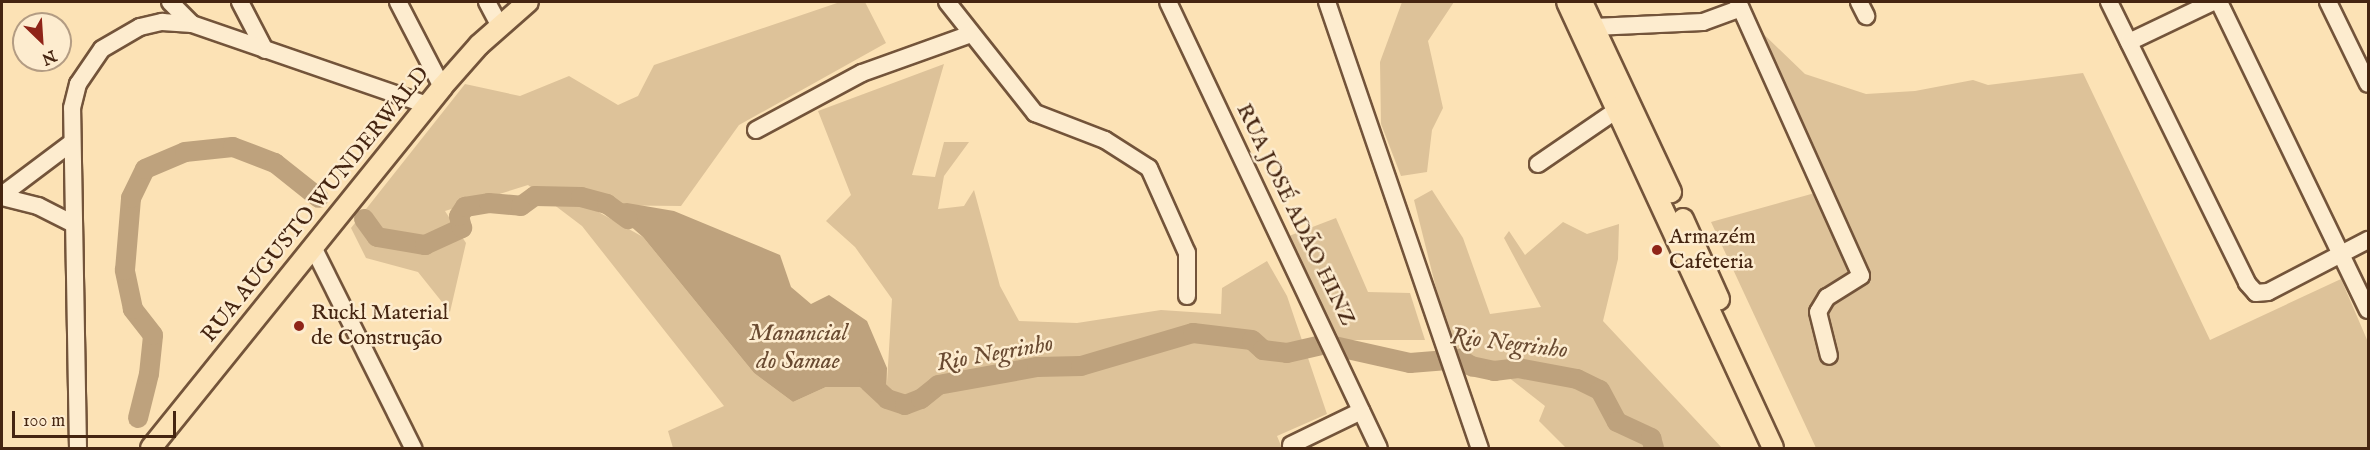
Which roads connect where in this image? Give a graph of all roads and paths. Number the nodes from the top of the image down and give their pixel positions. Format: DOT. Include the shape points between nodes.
graph roads {
  1 [pos="170,2"];
  2 [pos="240,2"];
  3 [pos="398,2"];
  4 [pos="487,2"];
  5 [pos="528,2"];
  6 [pos="947,2"];
  7 [pos="1168,2"];
  8 [pos="1327,2"];
  9 [pos="1567,2"];
  10 [pos="1582,2"];
  11 [pos="2109,2"];
  12 [pos="2213,2"];
  13 [pos="2219,2"];
  14 [pos="2328,2"];
  15 [pos="1739,5"];
  16 [pos="192,24"];
  17 [pos="499,25"];
  18 [pos="1594,27"];
  19 [pos="971,34"];
  20 [pos="2129,42"];
  21 [pos="265,50"];
  22 [pos="2368,84"];
  23 [pos="442,87"];
  24 [pos="427,105"];
  25 [pos="1617,110"];
  26 [pos="756,130"];
  27 [pos="70,144"];
  28 [pos="1642,162"];
  29 [pos="1538,164"];
  30 [pos="1664,178"];
  31 [pos="2,196"];
  32 [pos="73,224"];
  33 [pos="1677,239"];
  34 [pos="2368,240"];
  35 [pos="313,247"];
  36 [pos="1697,249"];
  37 [pos="2342,255"];
  38 [pos="1187,296"];
  39 [pos="2368,310"];
  40 [pos="1829,356"];
  41 [pos="1732,359"];
  42 [pos="1754,375"];
  43 [pos="1361,411"];
  44 [pos="1291,445"];
  45 [pos="78,448"];
  46 [pos="151,448"];
  47 [pos="413,448"];
  48 [pos="1378,448"];
  49 [pos="1480,448"];
  50 [pos="1773,448"];
  51 [pos="1788,448"];
  1 -- 16 [label="street"];
  2 -- 21 [label="street"];
  3 -- 23 [label="street"];
  4 -- 17 [label="street"];
  5 -- 17 [label="main road, RUA AUGUSTO WUNDERWALD"];
  6 -- 19 [label="street"];
  7 -- 43 [label="street, RUA JOSÉ ADÃO HINZ"];
  8 -- 49 [label="street"];
  9 -- 25 [label="main road"];
  10 -- 18 [label="main road"];
  11 -- 20 [label="street"];
  12 -- 20 [label="street"];
  13 -- 37 [label="street"];
  14 -- 22 [label="street"];
  15 -- 18 [label="street" via="1703,22"];
  15 -- 40 [label="street" via="1861,276 1827,297 1818,312"];
  16 -- 21 [label="street"];
  16 -- 27 [label="street" via="162,22 141,27 102,49 78,84"];
  17 -- 23 [label="main road, RUA AUGUSTO WUNDERWALD"];
  18 -- 30 [label="main road"];
  19 -- 26 [label="street" via="842,81"];
  19 -- 38 [label="street" via="1035,113 1105,140 1149,168 1187,253"];
  20 -- 37 [label="street" via="2247,284 2256,293 2268,292"];
  21 -- 24 [label="street"];
  23 -- 24 [label="main road, RUA AUGUSTO WUNDERWALD"];
  24 -- 35 [label="main road, RUA AUGUSTO WUNDERWALD"];
  25 -- 28 [label="main road"];
  25 -- 29 [label="street"];
  27 -- 31 [label="street"];
  27 -- 32 [label="street"];
  28 -- 30 [label="main road" via="1652,162"];
  28 -- 33 [label="main road"];
  30 -- 36 [label="main road"];
  31 -- 32 [label="street" via="38,206"];
  32 -- 45 [label="street"];
  33 -- 36 [label="main road" via="1686,253 1693,254"];
  33 -- 41 [label="main road"];
  34 -- 37 [label="street"];
  35 -- 46 [label="main road, RUA AUGUSTO WUNDERWALD"];
  35 -- 47 [label="street"];
  36 -- 42 [label="main road"];
  37 -- 39 [label="street"];
  41 -- 42 [label="main road" via="1734,352 1739,352"];
  41 -- 50 [label="main road"];
  42 -- 51 [label="main road"];
  43 -- 44 [label="street"];
  43 -- 48 [label="street, RUA JOSÉ ADÃO HINZ"];
}
